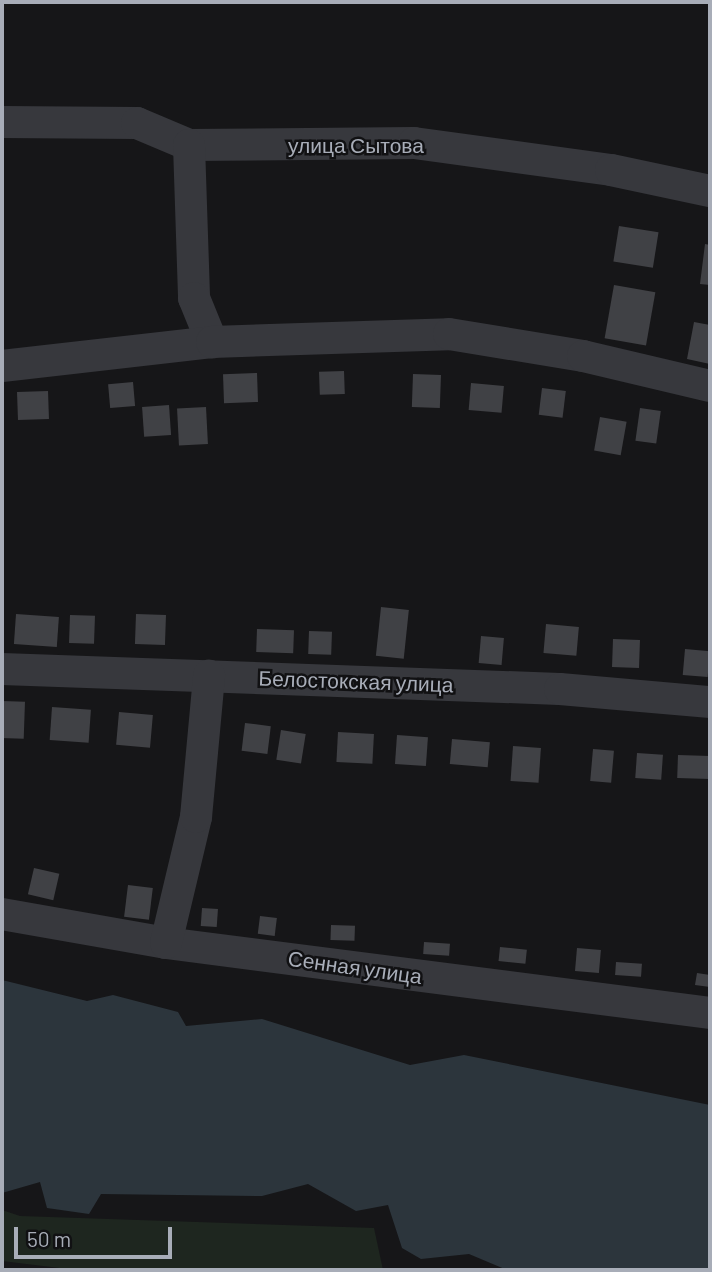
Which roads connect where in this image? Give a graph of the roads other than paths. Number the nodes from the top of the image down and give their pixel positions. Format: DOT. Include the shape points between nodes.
graph roads {
  1 [pos="2,122"];
  2 [pos="189,145"];
  3 [pos="710,191"];
  4 [pos="212,342"];
  5 [pos="2,366"];
  6 [pos="710,386"];
  7 [pos="2,669"];
  8 [pos="209,676"];
  9 [pos="710,702"];
  10 [pos="2,914"];
  11 [pos="166,943"];
  12 [pos="710,1013"];
  1 -- 2 [label="street, улица Сытова" via="137,122"];
  2 -- 3 [label="street, улица Сытова" via="414,143 611,170"];
  2 -- 4 [label="street" via="194,298"];
  4 -- 5 [label="street"];
  4 -- 6 [label="street" via="449,334 583,356"];
  7 -- 8 [label="street, Белостокская улица"];
  8 -- 9 [label="street, Белостокская улица" via="560,689"];
  8 -- 11 [label="street" via="196,817"];
  10 -- 11 [label="street, Сенная улица"];
  11 -- 12 [label="street, Сенная улица"];
}
